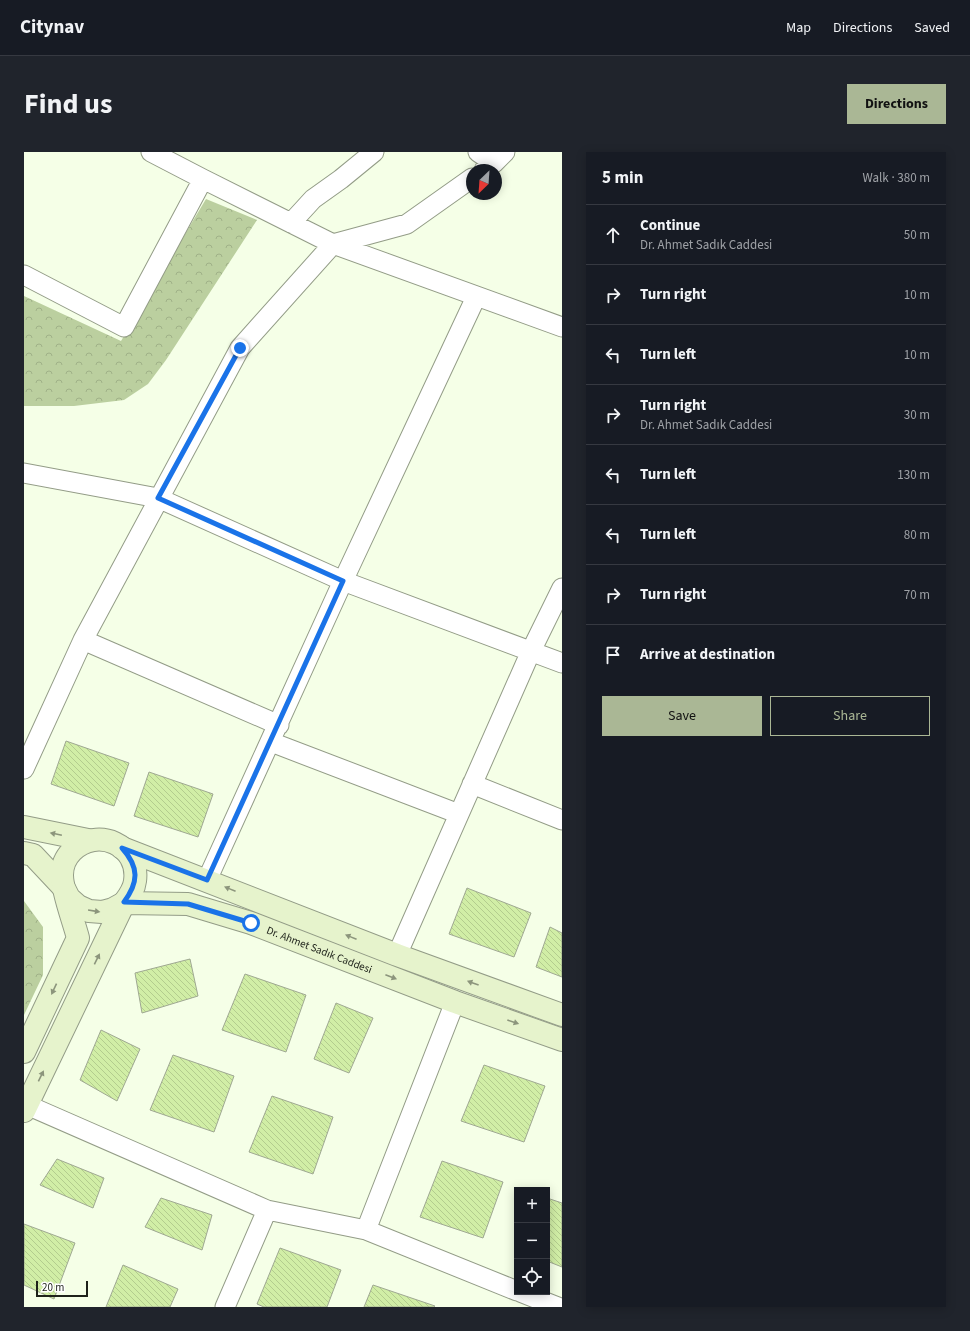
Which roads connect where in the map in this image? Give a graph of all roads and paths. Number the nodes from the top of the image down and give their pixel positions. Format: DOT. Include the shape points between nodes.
graph roads {
  1 [pos="151,152"];
  2 [pos="374,152"];
  3 [pos="478,152"];
  4 [pos="494,162"];
  5 [pos="203,179"];
  6 [pos="466,182"];
  7 [pos="291,223"];
  8 [pos="333,244"];
  9 [pos="24,275"];
  10 [pos="476,297"];
  11 [pos="562,327"];
  12 [pos="24,473"];
  13 [pos="158,498"];
  14 [pos="343,581"];
  15 [pos="562,588"];
  16 [pos="83,640"];
  17 [pos="531,651"];
  18 [pos="562,663"];
  19 [pos="279,725"];
  20 [pos="271,742"];
  21 [pos="24,769"];
  22 [pos="472,784"];
  23 [pos="459,814"];
  24 [pos="562,820"];
  25 [pos="24,827"];
  26 [pos="88,840"];
  27 [pos="122,848"];
  28 [pos="24,854"];
  29 [pos="207,880"];
  30 [pos="64,888"];
  31 [pos="124,902"];
  32 [pos="397,955"];
  33 [pos="455,1002"];
  34 [pos="562,1015"];
  35 [pos="562,1040"];
  36 [pos="24,1052"];
  37 [pos="25,1108"];
  38 [pos="267,1210"];
  39 [pos="366,1230"];
  40 [pos="514,1290"];
  41 [pos="528,1295"];
  42 [pos="225,1307"];
  43 [pos="558,1307"];
  1 -- 5 [label="street"];
  2 -- 7 [label="street" via="312,199"];
  3 -- 4 [label="street"];
  5 -- 7 [label="street"];
  5 -- 9 [label="street" via="124,327"];
  6 -- 8 [label="street" via="407,224"];
  7 -- 8 [label="street"];
  8 -- 10 [label="street"];
  8 -- 13 [label="street" via="240,348"];
  10 -- 11 [label="street"];
  10 -- 14 [label="street"];
  12 -- 13 [label="street"];
  13 -- 14 [label="street"];
  13 -- 16 [label="street"];
  14 -- 17 [label="street"];
  14 -- 19 [label="street"];
  15 -- 17 [label="street"];
  16 -- 19 [label="street"];
  16 -- 21 [label="street"];
  17 -- 18 [label="street"];
  17 -- 22 [label="street"];
  19 -- 20 [label="street"];
  20 -- 23 [label="street"];
  20 -- 29 [label="street"];
  22 -- 23 [label="street"];
  22 -- 24 [label="street"];
  23 -- 32 [label="street"];
  26 -- 25 [label="street, one-way"];
  26 -- 27 [label="street" via="112,841"];
  26 -- 30 [label="street" via="69,854 62,876"];
  27 -- 29 [label="street, Dr. Ahmet Sadık Caddesi"];
  27 -- 31 [label="street" via="135,868 135,881 131,893"];
  28 -- 30 [label="street, Dr. Ahmet Sadık Caddesi" via="33,854"];
  32 -- 29 [label="street, Dr. Ahmet Sadık Caddesi, one-way"];
  30 -- 31 [label="street, Dr. Ahmet Sadık Caddesi, one-way" via="69,898 89,911 102,912"];
  30 -- 36 [label="street, one-way" via="78,938"];
  31 -- 33 [label="street, Dr. Ahmet Sadık Caddesi, one-way" via="188,904 251,923"];
  37 -- 31 [label="street, one-way"];
  34 -- 32 [label="street, Dr. Ahmet Sadık Caddesi, one-way"];
  33 -- 35 [label="street, Dr. Ahmet Sadık Caddesi, one-way"];
  33 -- 39 [label="street"];
  37 -- 38 [label="street"];
  38 -- 39 [label="street"];
  38 -- 42 [label="street"];
  39 -- 40 [label="street"];
  41 -- 43 [label="street"];
}
